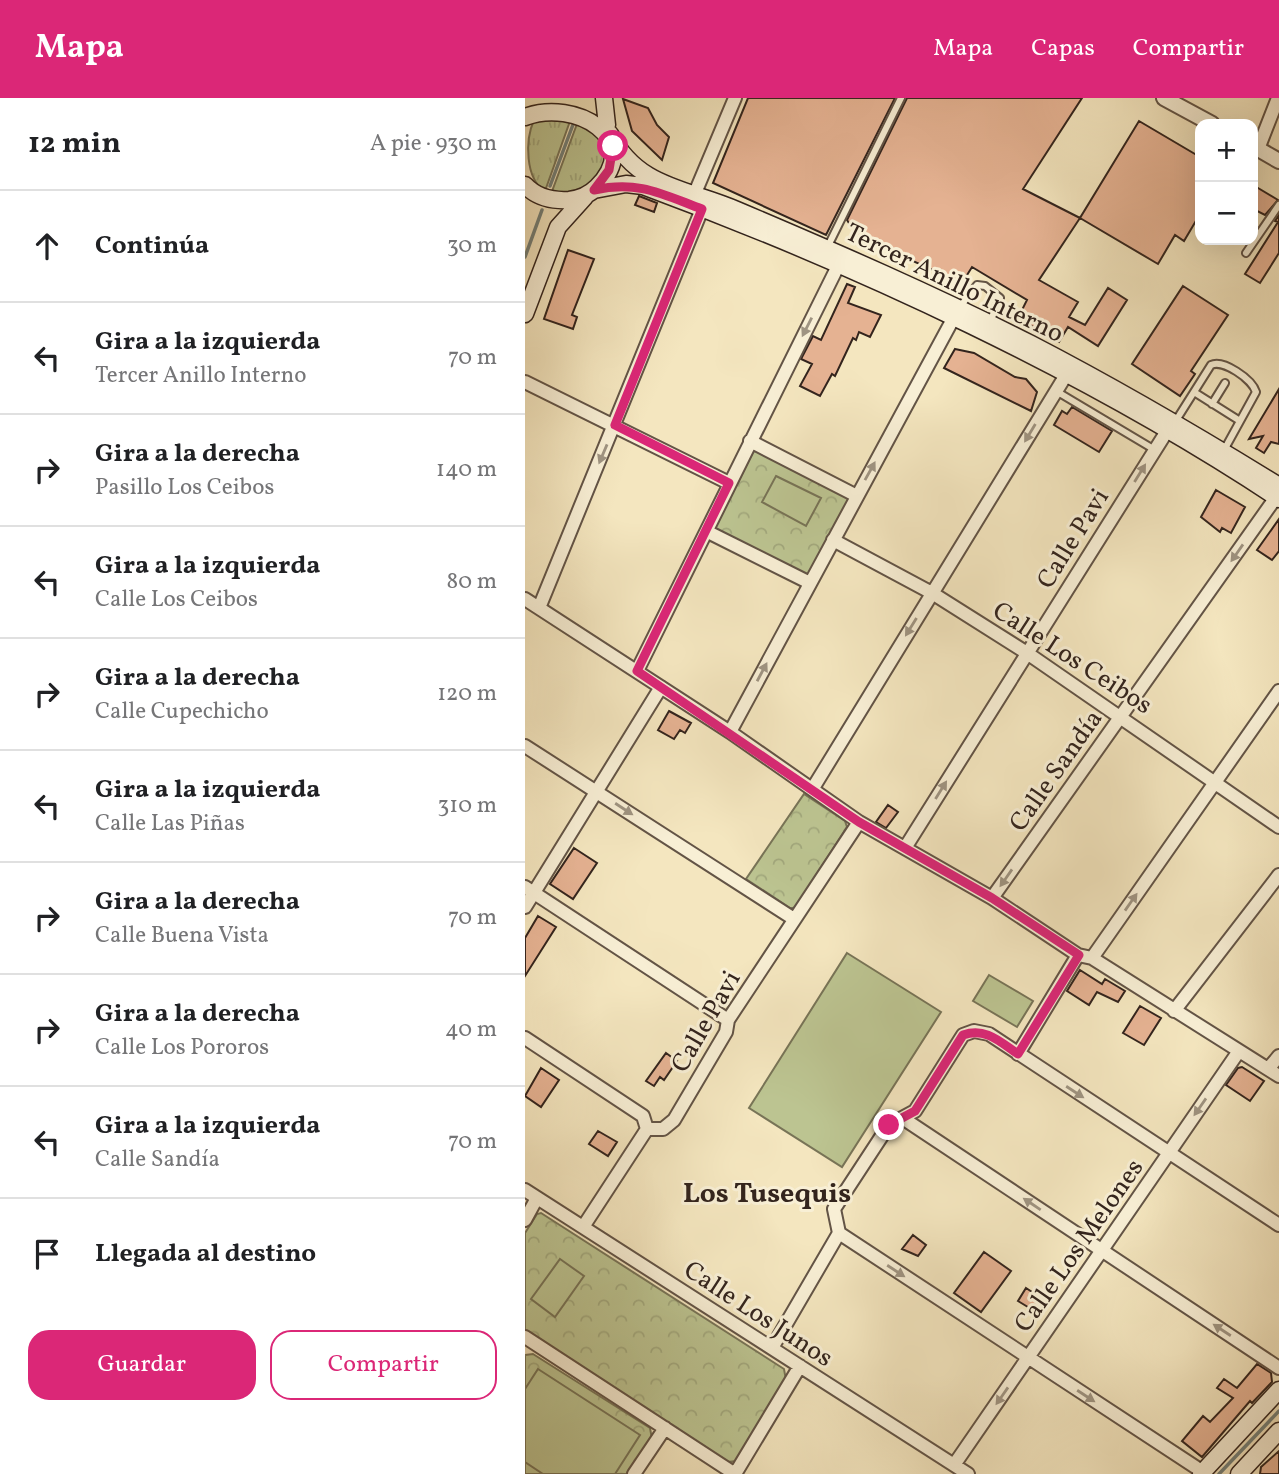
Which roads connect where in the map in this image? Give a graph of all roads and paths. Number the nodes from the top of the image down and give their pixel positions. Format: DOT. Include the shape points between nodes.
graph roads {
  1 [pos="604,98"];
  2 [pos="735,98"];
  3 [pos="901,98"];
  4 [pos="1164,98"];
  5 [pos="1278,98"];
  6 [pos="534,109"];
  7 [pos="1203,119"];
  8 [pos="609,131"];
  9 [pos="1258,143"];
  10 [pos="1258,149"];
  11 [pos="1279,161"];
  12 [pos="525,184"];
  13 [pos="591,192"];
  14 [pos="695,193"];
  15 [pos="1279,205"];
  16 [pos="702,209"];
  17 [pos="827,248"];
  18 [pos="1246,253"];
  19 [pos="838,266"];
  20 [pos="525,314"];
  21 [pos="956,314"];
  22 [pos="989,323"];
  23 [pos="1066,375"];
  24 [pos="525,382"];
  25 [pos="1225,383"];
  26 [pos="1056,391"];
  27 [pos="1194,392"];
  28 [pos="1212,404"];
  29 [pos="1240,421"];
  30 [pos="615,425"];
  31 [pos="1171,427"];
  32 [pos="750,440"];
  33 [pos="1155,450"];
  34 [pos="1223,452"];
  35 [pos="729,483"];
  36 [pos="1278,494"];
  37 [pos="857,496"];
  38 [pos="708,532"];
  39 [pos="833,540"];
  40 [pos="810,583"];
  41 [pos="932,593"];
  42 [pos="525,599"];
  43 [pos="539,608"];
  44 [pos="1027,653"];
  45 [pos="637,671"];
  46 [pos="661,687"];
  47 [pos="1279,691"];
  48 [pos="1121,715"];
  49 [pos="730,732"];
  50 [pos="525,746"];
  51 [pos="1216,781"];
  52 [pos="813,788"];
  53 [pos="596,792"];
  54 [pos="859,822"];
  55 [pos="1279,827"];
  56 [pos="905,848"];
  57 [pos="1279,875"];
  58 [pos="529,890"];
  59 [pos="992,898"];
  60 [pos="525,907"];
  61 [pos="794,919"];
  62 [pos="1085,956"];
  63 [pos="1174,1011"];
  64 [pos="728,1020"];
  65 [pos="525,1038"];
  66 [pos="1239,1051"];
  67 [pos="1018,1054"];
  68 [pos="1279,1056"];
  69 [pos="1274,1073"];
  70 [pos="904,1119"];
  71 [pos="647,1129"];
  72 [pos="1169,1153"];
  73 [pos="525,1190"];
  74 [pos="537,1198"];
  75 [pos="525,1220"];
  76 [pos="1279,1225"];
  77 [pos="583,1227"];
  78 [pos="839,1233"];
  79 [pos="1102,1251"];
  80 [pos="526,1339"];
  81 [pos="772,1348"];
  82 [pos="1028,1358"];
  83 [pos="800,1366"];
  84 [pos="1279,1368"];
  85 [pos="1279,1390"];
  86 [pos="665,1428"];
  87 [pos="1279,1430"];
  88 [pos="954,1465"];
  89 [pos="1244,1472"];
  90 [pos="1202,1473"];
  91 [pos="634,1474"];
  92 [pos="735,1474"];
  93 [pos="968,1474"];
  1 -- 8 [label="main road"];
  2 -- 14 [label="street"];
  3 -- 17 [label="lane"];
  4 -- 7 [label="street"];
  5 -- 9 [label="street"];
  6 -- 8 [label="main road" via="568,100 583,104 597,113"];
  8 -- 13 [label="main road" via="613,159"];
  8 -- 14 [label="main road, Tercer Anillo Interno" via="630,164 646,176"];
  10 -- 11 [label="street"];
  12 -- 13 [label="main road, Tercer Anillo Interno" via="543,198 558,201"];
  13 -- 16 [label="main road, Tercer Anillo Interno" via="626,184"];
  13 -- 20 [label="main road" via="558,227"];
  14 -- 17 [label="main road, Tercer Anillo Interno"];
  15 -- 18 [label="lane"];
  16 -- 19 [label="main road, Tercer Anillo Interno"];
  16 -- 30 [label="street"];
  17 -- 21 [label="main road, Tercer Anillo Interno"];
  19 -- 21 [label="main road, Tercer Anillo Interno"];
  19 -- 32 [label="street, one-way"];
  21 -- 22 [label="main road, Tercer Anillo Interno"];
  21 -- 22 [label="lane" via="977,285 985,286 1000,298"];
  21 -- 23 [label="main road, Tercer Anillo Interno"];
  37 -- 21 [label="street, one-way"];
  22 -- 31 [label="main road, Tercer Anillo Interno"];
  23 -- 26 [label="street"];
  23 -- 31 [label="main road, Tercer Anillo Interno"];
  24 -- 30 [label="street"];
  25 -- 28 [label="lane"];
  26 -- 33 [label="lane"];
  26 -- 41 [label="street, one-way"];
  27 -- 28 [label="lane"];
  27 -- 29 [label="lane" via="1213,363 1225,365 1256,388"];
  27 -- 31 [label="lane"];
  28 -- 29 [label="lane"];
  29 -- 34 [label="lane"];
  30 -- 35 [label="street"];
  30 -- 43 [label="street, one-way"];
  31 -- 33 [label="street, Calle Pavi"];
  31 -- 34 [label="main road, Tercer Anillo Interno"];
  31 -- 36 [label="main road, Tercer Anillo Interno"];
  32 -- 35 [label="street"];
  32 -- 37 [label="street"];
  44 -- 33 [label="street, Calle Pavi, one-way"];
  34 -- 36 [label="main road, Tercer Anillo Interno"];
  35 -- 38 [label="street"];
  36 -- 48 [label="street, Calle Sandía, one-way"];
  37 -- 39 [label="street"];
  38 -- 40 [label="street"];
  38 -- 45 [label="street"];
  39 -- 40 [label="street"];
  39 -- 41 [label="street, Calle Los Ceibos"];
  49 -- 40 [label="street, one-way"];
  41 -- 44 [label="street, Calle Los Ceibos"];
  41 -- 52 [label="street, one-way"];
  42 -- 43 [label="street"];
  43 -- 45 [label="street"];
  44 -- 48 [label="street, Calle Los Ceibos"];
  56 -- 44 [label="street, Calle Pavi, one-way"];
  45 -- 46 [label="street"];
  46 -- 49 [label="street"];
  46 -- 53 [label="street"];
  47 -- 51 [label="street"];
  48 -- 51 [label="street, Calle Los Ceibos"];
  48 -- 59 [label="street, Calle Sandía, one-way"];
  49 -- 52 [label="street"];
  50 -- 53 [label="street"];
  51 -- 55 [label="street, Calle Los Ceibos"];
  62 -- 51 [label="street, one-way"];
  52 -- 54 [label="street"];
  53 -- 58 [label="street"];
  53 -- 61 [label="street, one-way"];
  54 -- 56 [label="street"];
  54 -- 61 [label="street, Calle Pavi"];
  56 -- 59 [label="street"];
  57 -- 63 [label="street"];
  58 -- 60 [label="street"];
  58 -- 64 [label="street"];
  59 -- 62 [label="street"];
  61 -- 64 [label="street, Calle Pavi"];
  62 -- 63 [label="street"];
  62 -- 67 [label="street"];
  63 -- 66 [label="street"];
  64 -- 71 [label="street, Calle Pavi" via="726,1032 674,1120 663,1129"];
  65 -- 71 [label="street" via="643,1116"];
  66 -- 69 [label="street"];
  66 -- 72 [label="street, Calle Los Melones, one-way"];
  67 -- 70 [label="street" via="989,1034 974,1031 963,1035 915,1111"];
  67 -- 72 [label="street, one-way"];
  68 -- 69 [label="street"];
  70 -- 78 [label="street" via="889,1125 834,1209"];
  79 -- 70 [label="street, one-way"];
  71 -- 77 [label="street"];
  72 -- 76 [label="street"];
  72 -- 79 [label="street, Calle Los Melones"];
  73 -- 74 [label="street, Calle Los Junos"];
  74 -- 75 [label="street"];
  74 -- 77 [label="street, Calle Los Junos"];
  77 -- 81 [label="street, Calle Los Junos"];
  78 -- 81 [label="street"];
  78 -- 82 [label="street, one-way"];
  79 -- 82 [label="street, Calle Los Melones"];
  84 -- 79 [label="street, one-way"];
  80 -- 86 [label="street"];
  81 -- 83 [label="street, Calle Los Junos"];
  82 -- 88 [label="street, Calle Los Melones, one-way"];
  82 -- 90 [label="street, one-way"];
  83 -- 88 [label="street, Calle Los Junos"];
  83 -- 92 [label="street"];
  85 -- 90 [label="main road"];
  86 -- 91 [label="street"];
  86 -- 92 [label="street"];
  87 -- 89 [label="main road"];
  88 -- 93 [label="street, Calle Los Junos"];
}
